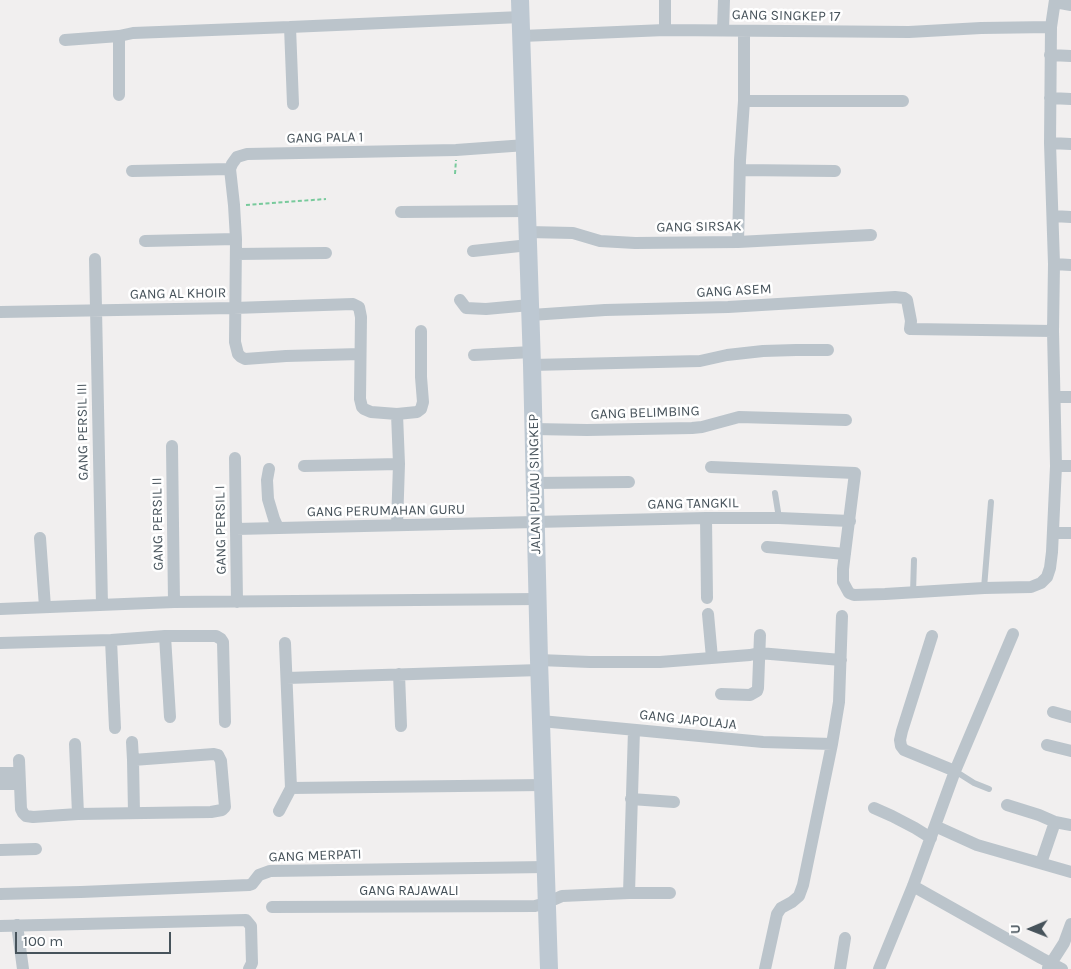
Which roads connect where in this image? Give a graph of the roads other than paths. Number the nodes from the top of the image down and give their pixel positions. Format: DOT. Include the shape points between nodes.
graph roads {
  1 [pos="665,0"];
  2 [pos="724,0"];
  3 [pos="1055,1"];
  4 [pos="1071,5"];
  5 [pos="520,8"];
  6 [pos="290,27"];
  7 [pos="1051,27"];
  8 [pos="665,30"];
  9 [pos="723,30"];
  10 [pos="744,31"];
  11 [pos="119,36"];
  12 [pos="522,36"];
  13 [pos="65,40"];
  14 [pos="1050,55"];
  15 [pos="1071,56"];
  16 [pos="119,95"];
  17 [pos="1050,98"];
  18 [pos="1071,99"];
  19 [pos="744,101"];
  20 [pos="903,101"];
  21 [pos="293,104"];
  22 [pos="1050,143"];
  23 [pos="1071,144"];
  24 [pos="526,145"];
  25 [pos="230,169"];
  26 [pos="132,170"];
  27 [pos="740,170"];
  28 [pos="835,171"];
  29 [pos="528,211"];
  30 [pos="401,212"];
  31 [pos="1053,216"];
  32 [pos="1071,217"];
  33 [pos="872,235"];
  34 [pos="236,239"];
  35 [pos="529,239"];
  36 [pos="145,241"];
  37 [pos="738,242"];
  38 [pos="473,251"];
  39 [pos="326,253"];
  40 [pos="236,254"];
  41 [pos="95,258"];
  42 [pos="1054,264"];
  43 [pos="1071,265"];
  44 [pos="460,300"];
  45 [pos="234,308"];
  46 [pos="96,310"];
  47 [pos="530,310"];
  48 [pos="0,312"];
  49 [pos="421,331"];
  50 [pos="1052,331"];
  51 [pos="828,350"];
  52 [pos="360,354"];
  53 [pos="474,356"];
  54 [pos="532,358"];
  55 [pos="1054,397"];
  56 [pos="1071,397"];
  57 [pos="397,414"];
  58 [pos="846,420"];
  59 [pos="534,430"];
  60 [pos="172,446"];
  61 [pos="235,458"];
  62 [pos="399,464"];
  63 [pos="304,466"];
  64 [pos="1056,466"];
  65 [pos="1071,466"];
  66 [pos="711,467"];
  67 [pos="269,469"];
  68 [pos="629,482"];
  69 [pos="535,484"];
  70 [pos="775,493"];
  71 [pos="991,502"];
  72 [pos="706,518"];
  73 [pos="779,518"];
  74 [pos="850,521"];
  75 [pos="536,523"];
  76 [pos="398,526"];
  77 [pos="278,528"];
  78 [pos="236,529"];
  79 [pos="1053,533"];
  80 [pos="1071,533"];
  81 [pos="40,538"];
  82 [pos="767,547"];
  83 [pos="845,554"];
  84 [pos="914,560"];
  85 [pos="984,588"];
  86 [pos="913,593"];
  87 [pos="707,598"];
  88 [pos="174,602"];
  89 [pos="237,602"];
  90 [pos="102,605"];
  91 [pos="45,607"];
  92 [pos="538,607"];
  93 [pos="0,609"];
  94 [pos="708,614"];
  95 [pos="842,616"];
  96 [pos="1013,634"];
  97 [pos="760,635"];
  98 [pos="165,636"];
  99 [pos="932,636"];
  100 [pos="111,640"];
  101 [pos="0,643"];
  102 [pos="286,643"];
  103 [pos="759,653"];
  104 [pos="712,658"];
  105 [pos="841,660"];
  106 [pos="540,665"];
  107 [pos="399,674"];
  108 [pos="287,678"];
  109 [pos="721,694"];
  110 [pos="1053,712"];
  111 [pos="170,717"];
  112 [pos="1071,717"];
  113 [pos="541,721"];
  114 [pos="225,722"];
  115 [pos="401,726"];
  116 [pos="115,728"];
  117 [pos="634,730"];
  118 [pos="132,742"];
  119 [pos="74,744"];
  120 [pos="832,744"];
  121 [pos="1047,745"];
  122 [pos="1071,751"];
  123 [pos="133,760"];
  124 [pos="955,771"];
  125 [pos="19,772"];
  126 [pos="0,774"];
  127 [pos="0,784"];
  128 [pos="543,785"];
  129 [pos="291,788"];
  130 [pos="989,789"];
  131 [pos="631,799"];
  132 [pos="674,802"];
  133 [pos="1007,805"];
  134 [pos="874,808"];
  135 [pos="279,811"];
  136 [pos="134,813"];
  137 [pos="78,814"];
  138 [pos="1055,822"];
  139 [pos="1071,825"];
  140 [pos="933,832"];
  141 [pos="36,849"];
  142 [pos="0,850"];
  143 [pos="1041,863"];
  144 [pos="546,867"];
  145 [pos="1071,872"];
  146 [pos="913,886"];
  147 [pos="629,893"];
  148 [pos="670,893"];
  149 [pos="0,894"];
  150 [pos="546,904"];
  151 [pos="272,907"];
  152 [pos="1071,924"];
  153 [pos="17,925"];
  154 [pos="0,926"];
  155 [pos="845,938"];
  156 [pos="1054,967"];
  157 [pos="23,969"];
  158 [pos="249,969"];
  159 [pos="548,969"];
  160 [pos="765,969"];
  161 [pos="840,969"];
  162 [pos="879,969"];
  1 -- 8 [label="street"];
  2 -- 9 [label="street"];
  3 -- 4 [label="street"];
  3 -- 7 [label="street"];
  5 -- 6 [label="street"];
  5 -- 12 [label="street, JALAN PULAU SINGKEP"];
  6 -- 11 [label="street"];
  6 -- 21 [label="street"];
  7 -- 10 [label="street, GANG SINGKEP 17" via="909,32"];
  7 -- 14 [label="street"];
  8 -- 9 [label="street, GANG SINGKEP 17"];
  8 -- 12 [label="street, GANG SINGKEP 17"];
  9 -- 10 [label="street, GANG SINGKEP 17"];
  10 -- 19 [label="street"];
  11 -- 13 [label="street"];
  11 -- 16 [label="street"];
  12 -- 24 [label="street, JALAN PULAU SINGKEP"];
  14 -- 15 [label="street"];
  14 -- 17 [label="street"];
  17 -- 18 [label="street"];
  17 -- 22 [label="street"];
  19 -- 20 [label="street"];
  19 -- 27 [label="street"];
  22 -- 23 [label="street"];
  22 -- 31 [label="street"];
  24 -- 25 [label="street, GANG PALA 1" via="456,150 247,154 237,157"];
  24 -- 29 [label="street, JALAN PULAU SINGKEP"];
  25 -- 26 [label="street"];
  25 -- 34 [label="street"];
  27 -- 28 [label="street"];
  27 -- 37 [label="street"];
  29 -- 30 [label="street"];
  29 -- 35 [label="street, JALAN PULAU SINGKEP"];
  31 -- 32 [label="street"];
  31 -- 42 [label="street"];
  33 -- 37 [label="street, GANG SIRSAK"];
  34 -- 36 [label="street"];
  34 -- 40 [label="street"];
  35 -- 37 [label="street, GANG SIRSAK" via="573,232 600,240 635,243"];
  35 -- 38 [label="street, GANG SIRSAK"];
  35 -- 47 [label="street, JALAN PULAU SINGKEP"];
  39 -- 40 [label="street"];
  40 -- 45 [label="street"];
  41 -- 46 [label="street, GANG PERSIL III"];
  42 -- 43 [label="street"];
  42 -- 50 [label="street"];
  44 -- 47 [label="street" via="466,308"];
  45 -- 46 [label="street, GANG AL KHOIR"];
  45 -- 52 [label="street" via="235,342 238,354 245,359"];
  45 -- 52 [label="street, GANG AL KHOIR" via="356,305 361,317"];
  46 -- 48 [label="street, GANG AL KHOIR"];
  46 -- 90 [label="street, GANG PERSIL III"];
  47 -- 50 [label="street, GANG ASEM" via="728,308 895,297 906,300 910,329 913,330"];
  47 -- 54 [label="street, JALAN PULAU SINGKEP"];
  49 -- 57 [label="street" via="423,402 417,412"];
  50 -- 55 [label="street"];
  51 -- 54 [label="street" via="727,355 700,361"];
  52 -- 57 [label="street" via="360,399 364,409"];
  53 -- 54 [label="street"];
  54 -- 59 [label="street, JALAN PULAU SINGKEP"];
  55 -- 56 [label="street"];
  55 -- 64 [label="street"];
  57 -- 62 [label="street"];
  58 -- 59 [label="street, GANG BELIMBING" via="739,417 692,428"];
  59 -- 69 [label="street, JALAN PULAU SINGKEP"];
  60 -- 88 [label="street, GANG PERSIL II"];
  61 -- 78 [label="street, GANG PERSIL I"];
  62 -- 63 [label="street"];
  62 -- 76 [label="street"];
  64 -- 65 [label="street"];
  64 -- 79 [label="street"];
  66 -- 74 [label="street" via="856,473"];
  67 -- 77 [label="street" via="268,499"];
  68 -- 69 [label="street"];
  69 -- 75 [label="street, JALAN PULAU SINGKEP"];
  70 -- 73 [label="lane"];
  71 -- 85 [label="lane"];
  72 -- 73 [label="street, GANG TANGKIL"];
  72 -- 75 [label="street, GANG TANGKIL"];
  72 -- 87 [label="street"];
  73 -- 74 [label="street, GANG TANGKIL"];
  74 -- 83 [label="street"];
  75 -- 76 [label="street, GANG PERUMAHAN GURU"];
  75 -- 92 [label="street, JALAN PULAU SINGKEP"];
  76 -- 77 [label="street, GANG PERUMAHAN GURU"];
  77 -- 78 [label="street, GANG PERUMAHAN GURU"];
  78 -- 89 [label="street, GANG PERSIL I"];
  79 -- 80 [label="street"];
  79 -- 85 [label="street" via="1050,568 1042,582 1031,586"];
  81 -- 91 [label="street"];
  82 -- 83 [label="street"];
  83 -- 86 [label="street" via="843,582 850,594"];
  84 -- 86 [label="lane"];
  85 -- 86 [label="street"];
  88 -- 89 [label="street"];
  88 -- 90 [label="street"];
  89 -- 92 [label="street"];
  90 -- 91 [label="street"];
  91 -- 93 [label="street"];
  92 -- 106 [label="street, JALAN PULAU SINGKEP"];
  94 -- 104 [label="street"];
  95 -- 105 [label="street"];
  96 -- 124 [label="street"];
  97 -- 103 [label="street"];
  98 -- 100 [label="street"];
  98 -- 111 [label="street"];
  98 -- 114 [label="street" via="216,636 221,639"];
  99 -- 124 [label="street" via="902,731 901,746"];
  100 -- 101 [label="street"];
  100 -- 116 [label="street"];
  102 -- 108 [label="street"];
  103 -- 104 [label="street"];
  103 -- 105 [label="street"];
  103 -- 109 [label="street" via="756,691 750,695"];
  104 -- 106 [label="street"];
  105 -- 120 [label="street"];
  106 -- 107 [label="street"];
  106 -- 113 [label="street, JALAN PULAU SINGKEP"];
  107 -- 108 [label="street"];
  107 -- 115 [label="street"];
  108 -- 129 [label="street"];
  110 -- 112 [label="street"];
  113 -- 117 [label="street, GANG JAPOLAJA"];
  113 -- 128 [label="street, JALAN PULAU SINGKEP"];
  117 -- 120 [label="street, GANG JAPOLAJA" via="763,742"];
  117 -- 131 [label="street"];
  118 -- 123 [label="street"];
  119 -- 137 [label="street"];
  120 -- 160 [label="street" via="803,885 799,896 777,914"];
  121 -- 122 [label="street"];
  123 -- 136 [label="street"];
  123 -- 136 [label="street" via="218,755 222,761 225,808 211,812"];
  124 -- 130 [label="lane"];
  124 -- 140 [label="street"];
  125 -- 126 [label="street"];
  125 -- 127 [label="street"];
  125 -- 137 [label="street" via="21,809 26,816"];
  128 -- 129 [label="street"];
  128 -- 144 [label="street, JALAN PULAU SINGKEP"];
  129 -- 135 [label="street"];
  131 -- 132 [label="street"];
  131 -- 147 [label="street"];
  133 -- 138 [label="street"];
  134 -- 140 [label="street" via="915,828"];
  136 -- 137 [label="street"];
  138 -- 139 [label="street"];
  138 -- 143 [label="street"];
  140 -- 143 [label="street"];
  140 -- 146 [label="street"];
  141 -- 142 [label="street"];
  143 -- 145 [label="street"];
  144 -- 149 [label="street, GANG MERPATI" via="270,871 259,875 249,885"];
  144 -- 150 [label="street, JALAN PULAU SINGKEP"];
  146 -- 156 [label="street"];
  146 -- 162 [label="street"];
  147 -- 148 [label="street, GANG RAJAWALI"];
  147 -- 150 [label="street, GANG RAJAWALI" via="562,896"];
  150 -- 151 [label="street, GANG RAJAWALI"];
  150 -- 159 [label="street, JALAN PULAU SINGKEP"];
  152 -- 156 [label="street"];
  153 -- 154 [label="street"];
  153 -- 157 [label="street"];
  153 -- 158 [label="street" via="246,920 251,926 252,964"];
  155 -- 161 [label="street"];
}
